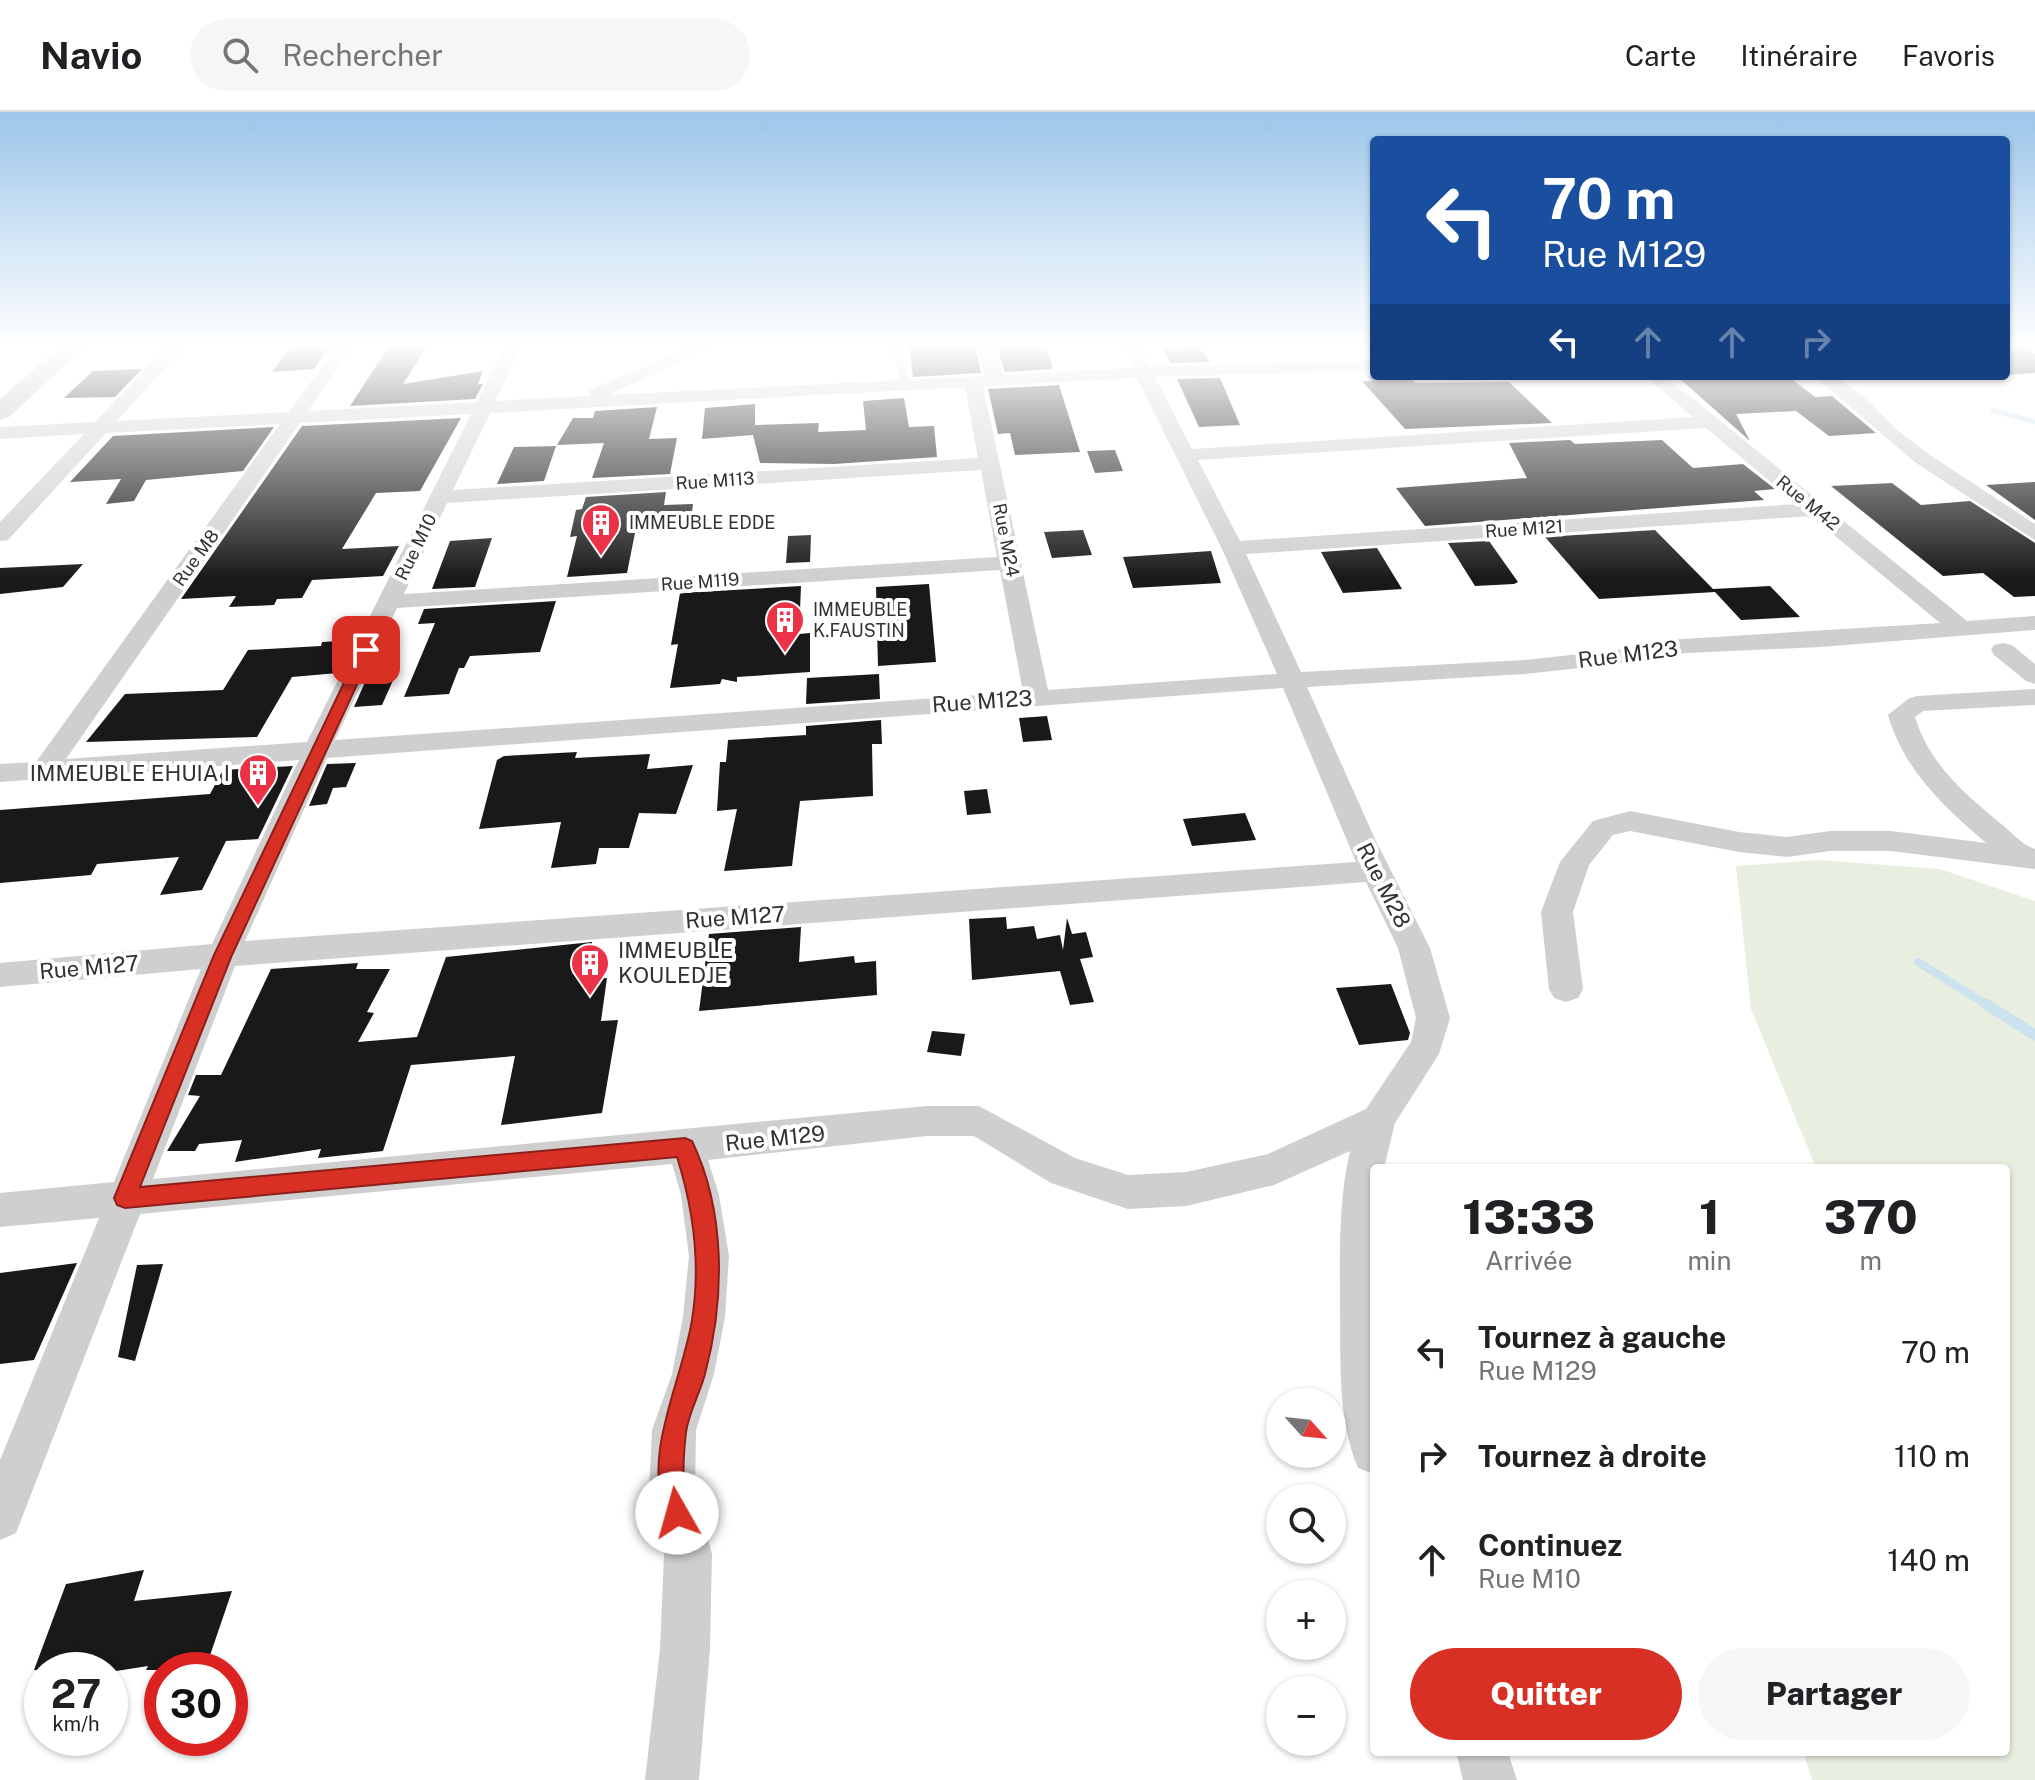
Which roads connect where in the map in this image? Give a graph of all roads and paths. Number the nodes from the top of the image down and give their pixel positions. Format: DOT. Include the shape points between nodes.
graph roads {
  1 [pos="102,424"];
  2 [pos="173,424"];
  3 [pos="291,424"];
  4 [pos="476,424"];
  5 [pos="982,424"];
  6 [pos="1170,424"];
  7 [pos="1680,424"];
  8 [pos="1711,424"];
  9 [pos="1884,424"];
  10 [pos="98,428"];
  11 [pos="0,433"];
  12 [pos="1185,455"];
  13 [pos="991,463"];
  14 [pos="440,497"];
  15 [pos="1815,509"];
  16 [pos="2035,534"];
  17 [pos="0,535"];
  18 [pos="1233,548"];
  19 [pos="1010,563"];
  20 [pos="389,602"];
  21 [pos="2035,623"];
  22 [pos="1963,630"];
  23 [pos="2003,650"];
  24 [pos="2035,676"];
  25 [pos="1294,680"];
  26 [pos="2035,697"];
  27 [pos="1037,698"];
  28 [pos="318,748"];
  29 [pos="45,769"];
  30 [pos="0,773"];
  31 [pos="2028,858"];
  32 [pos="1374,871"];
  33 [pos="223,955"];
  34 [pos="0,975"];
  35 [pos="1566,989"];
  36 [pos="1378,1120"];
  37 [pos="685,1147"];
  38 [pos="125,1198"];
  39 [pos="0,1210"];
  40 [pos="1370,1440"];
  41 [pos="0,1517"];
  42 [pos="1483,1756"];
  43 [pos="672,1780"];
  44 [pos="1490,1780"];
  1 -- 10 [label="street"];
  2 -- 10 [label="street"];
  3 -- 29 [label="street, Rue M8"];
  4 -- 14 [label="street, Rue M10"];
  5 -- 13 [label="street, Rue M24"];
  6 -- 12 [label="street, Rue M28"];
  7 -- 12 [label="street"];
  8 -- 15 [label="street, Rue M42"];
  9 -- 16 [label="street" via="1916,453"];
  10 -- 11 [label="street"];
  10 -- 17 [label="street"];
  12 -- 18 [label="street, Rue M28"];
  13 -- 14 [label="street, Rue M113"];
  13 -- 19 [label="street, Rue M24"];
  14 -- 20 [label="street, Rue M10"];
  15 -- 18 [label="street, Rue M121"];
  15 -- 22 [label="street, Rue M42"];
  18 -- 25 [label="street, Rue M28"];
  19 -- 20 [label="street, Rue M119"];
  19 -- 27 [label="street, Rue M24"];
  20 -- 28 [label="street, Rue M10"];
  21 -- 22 [label="street, Rue M123"];
  22 -- 25 [label="street, Rue M123" via="1667,647 1525,667"];
  23 -- 24 [label="street"];
  25 -- 27 [label="street, Rue M123"];
  25 -- 32 [label="street, Rue M28"];
  26 -- 31 [label="street" via="1917,704 1901,715 1905,735 1928,773"];
  27 -- 28 [label="street, Rue M123"];
  28 -- 29 [label="street, Rue M123"];
  28 -- 33 [label="street, Rue M10"];
  29 -- 30 [label="street, Rue M123"];
  31 -- 35 [label="street" via="1891,841 1787,847 1630,821 1603,828 1575,862 1557,912"];
  32 -- 33 [label="street, Rue M127"];
  32 -- 36 [label="street, Rue M28" via="1414,944 1433,1020 1416,1065"];
  33 -- 34 [label="street, Rue M127"];
  33 -- 38 [label="street, Rue M10"];
  36 -- 37 [label="street, Rue M129" via="1274,1169 1186,1189 1128,1192 1064,1171 979,1121 927,1121"];
  36 -- 40 [label="street, Rue M28" via="1363,1172 1357,1239 1363,1419"];
  37 -- 38 [label="street, Rue M129"];
  37 -- 43 [label="street" via="700,1195 709,1256 693,1374 674,1430 672,1492 688,1554"];
  38 -- 39 [label="street, Rue M129"];
  38 -- 41 [label="street, Rue M10"];
  42 -- 44 [label="street"];
}
